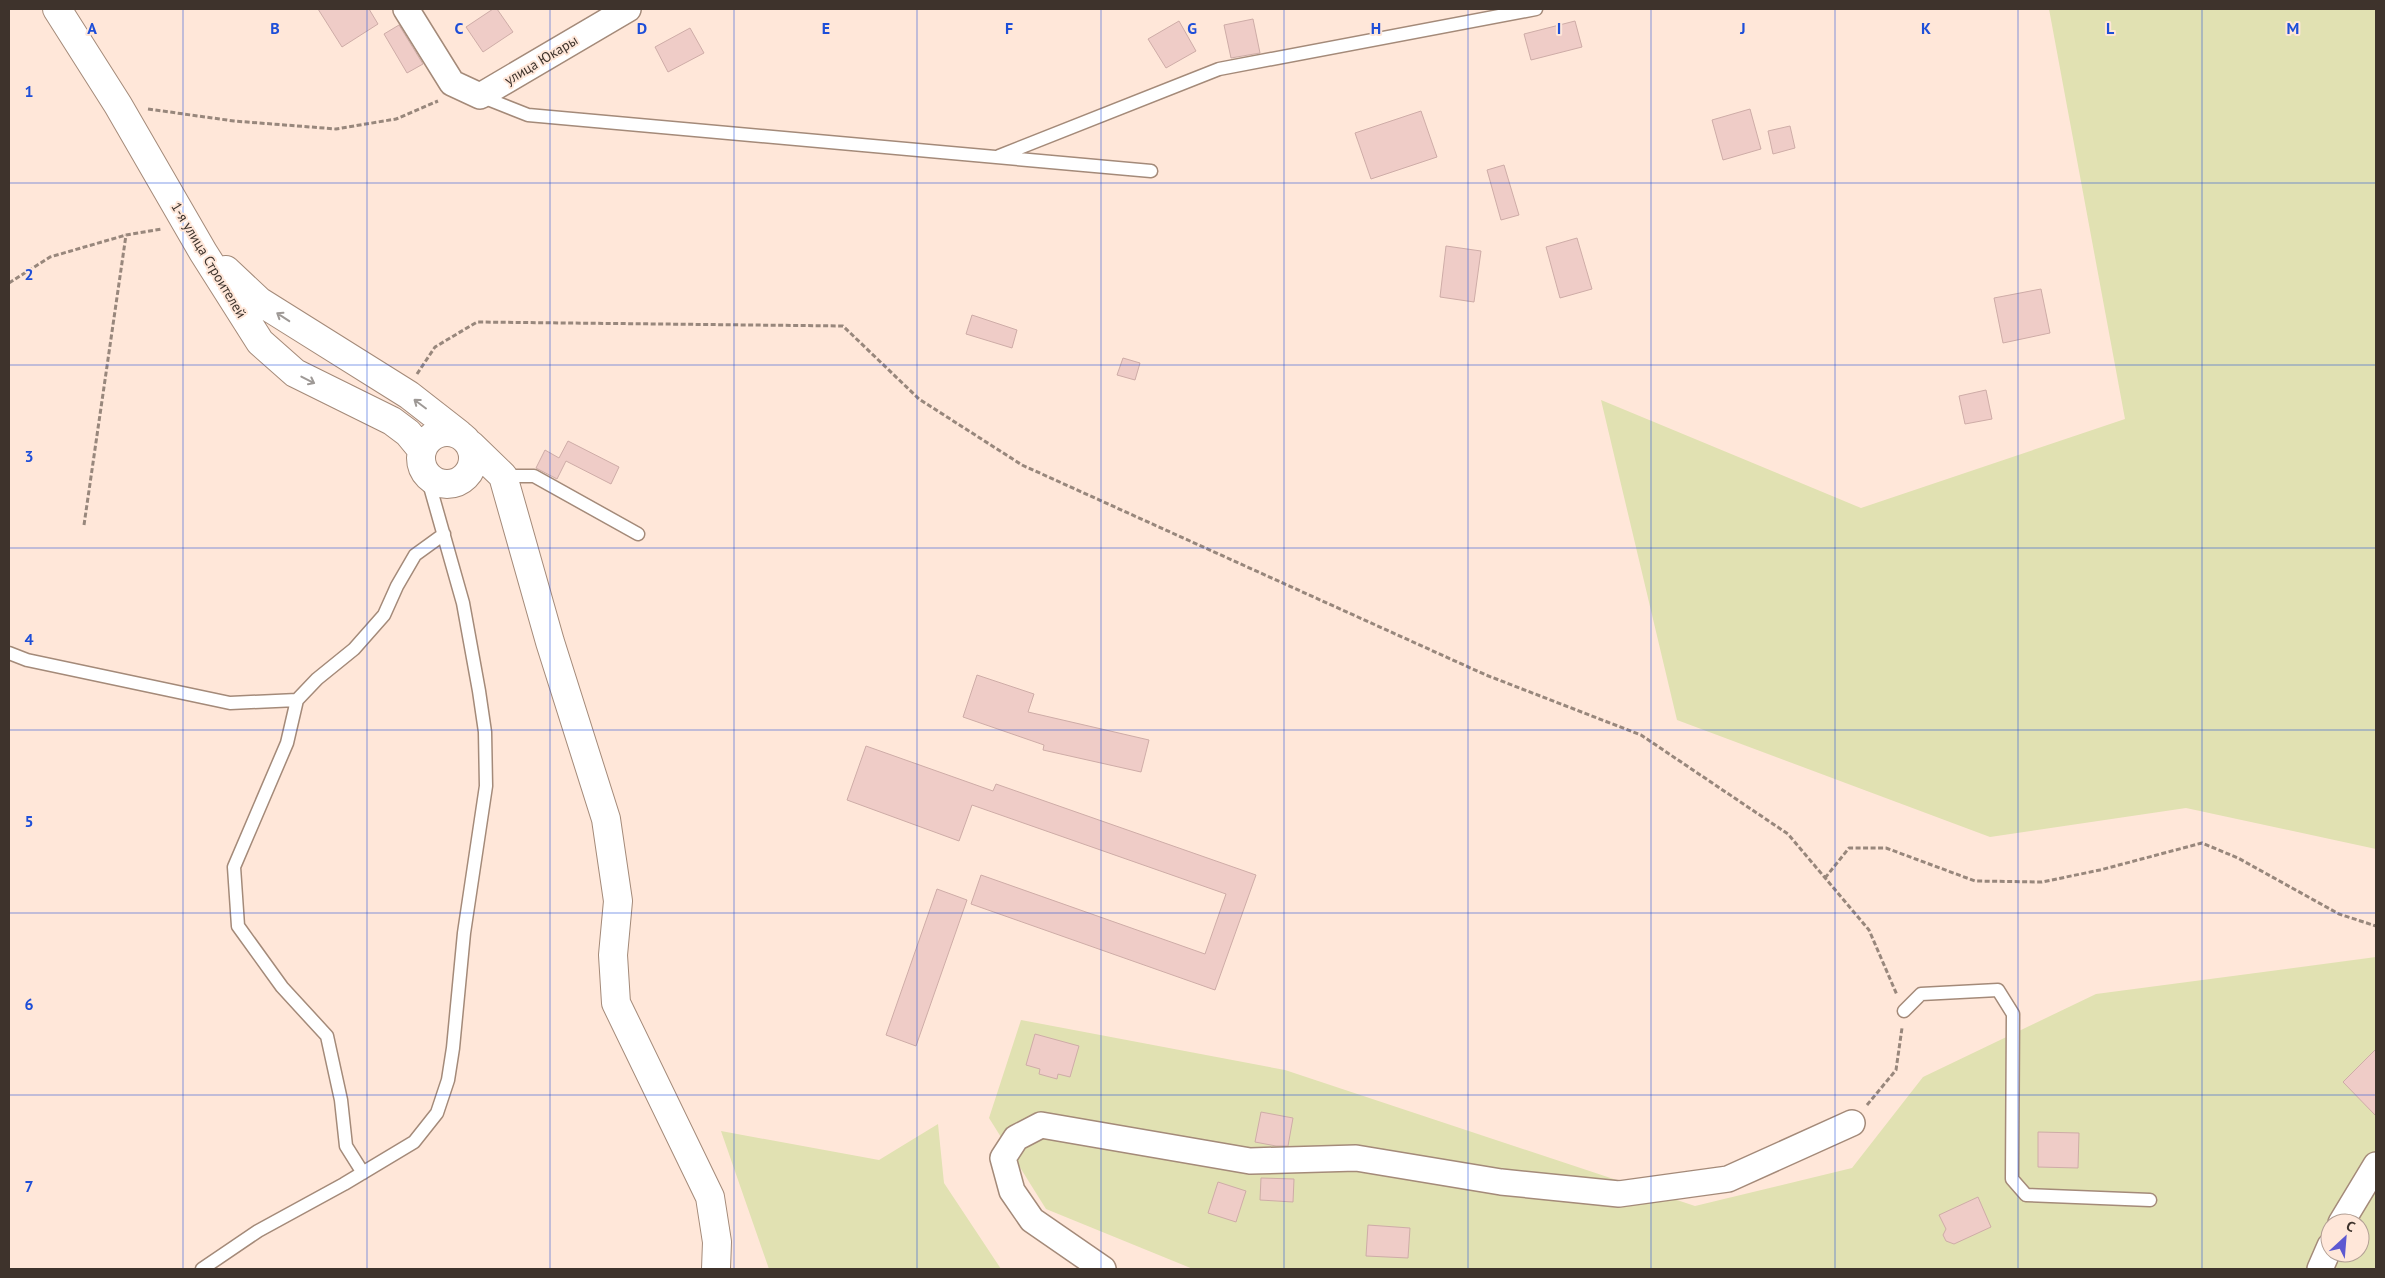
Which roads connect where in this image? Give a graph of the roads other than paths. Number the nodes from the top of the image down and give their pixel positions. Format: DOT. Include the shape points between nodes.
graph roads {
  1 [pos="57,9"];
  2 [pos="406,9"];
  3 [pos="628,9"];
  4 [pos="1536,9"];
  5 [pos="466,90"];
  6 [pos="996,157"];
  7 [pos="1151,171"];
  8 [pos="184,218"];
  9 [pos="465,439"];
  10 [pos="422,450"];
  11 [pos="503,476"];
  12 [pos="439,480"];
  13 [pos="444,534"];
  14 [pos="638,534"];
  15 [pos="9,654"];
  16 [pos="298,700"];
  17 [pos="1904,1011"];
  18 [pos="1852,1123"];
  19 [pos="2376,1165"];
  20 [pos="363,1173"];
  21 [pos="2150,1200"];
  22 [pos="2347,1213"];
  23 [pos="202,1269"];
  24 [pos="716,1269"];
  25 [pos="1103,1269"];
  1 -- 8 [label="street, 1-я улица Строителей"];
  2 -- 5 [label="street"];
  3 -- 5 [label="street, улица Юкары"];
  4 -- 6 [label="lane" via="1219,69"];
  5 -- 6 [label="lane" via="528,115"];
  6 -- 7 [label="lane"];
  9 -- 8 [label="street, one-way" via="409,395 259,301 220,264"];
  8 -- 10 [label="street, 1-я улица Строителей, one-way" via="260,342 295,373 392,422 408,433"];
  9 -- 10 [label="street" via="441,432 433,436"];
  9 -- 11 [label="street"];
  9 -- 12 [label="street" via="474,454 471,470 466,477"];
  10 -- 12 [label="street" via="423,468"];
  11 -- 12 [label="street"];
  11 -- 14 [label="lane" via="534,476"];
  11 -- 24 [label="street" via="550,642 606,819 618,901 613,955 616,1003 710,1197 717,1242"];
  12 -- 13 [label="lane"];
  13 -- 16 [label="lane" via="415,555 384,615 354,649 317,679"];
  13 -- 20 [label="lane" via="473,652 485,732 486,768 464,933 453,1048 448,1080 437,1113 414,1142"];
  15 -- 16 [label="lane" via="230,703"];
  16 -- 20 [label="lane" via="286,743 234,866 238,926 282,987 327,1036 341,1100 346,1146"];
  17 -- 21 [label="lane" via="1921,994 1998,990 2013,1014 2012,1178 2026,1195"];
  18 -- 25 [label="street" via="1728,1179 1619,1194 1501,1182 1356,1158 1250,1161 1041,1126 1016,1138 1003,1158 1012,1192 1032,1220"];
  19 -- 22 [label="street"];
  20 -- 23 [label="lane" via="258,1231"];
}
